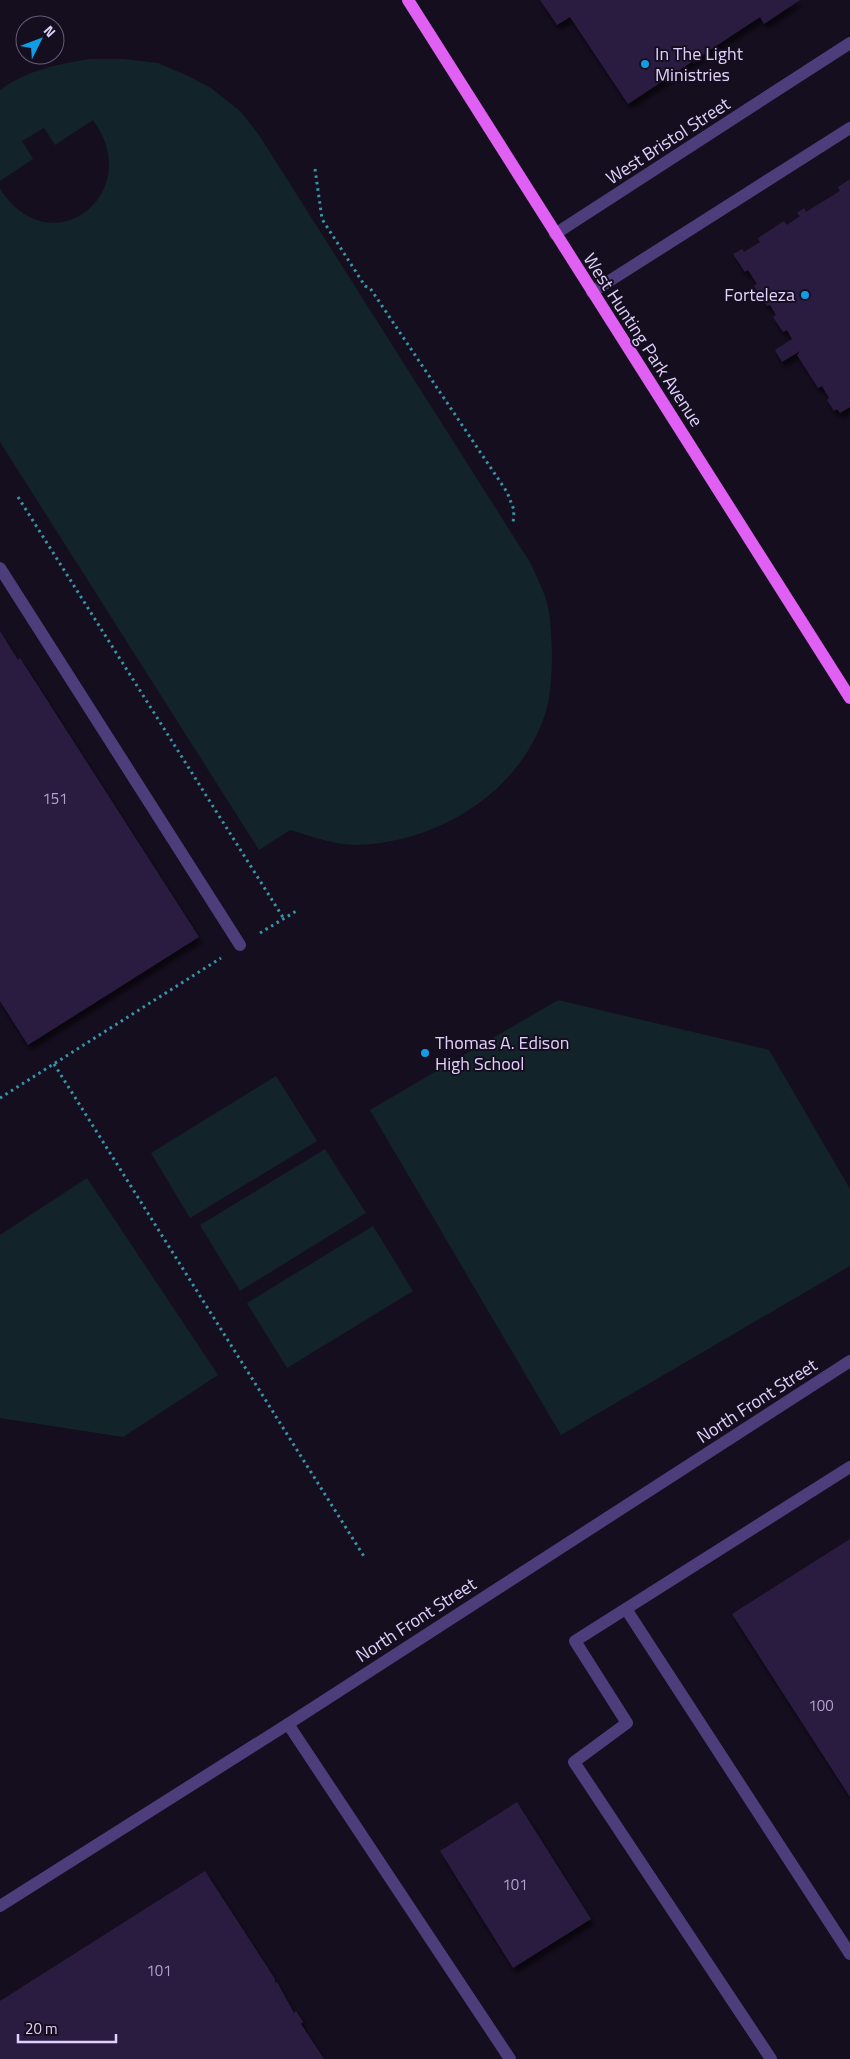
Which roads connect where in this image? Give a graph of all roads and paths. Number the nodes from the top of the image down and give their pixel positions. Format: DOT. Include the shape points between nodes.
graph roads {
  1 [pos="408,0"];
  2 [pos="850,43"];
  3 [pos="850,128"];
  4 [pos="315,169"];
  5 [pos="555,234"];
  6 [pos="592,292"];
  7 [pos="18,497"];
  8 [pos="513,525"];
  9 [pos="0,568"];
  10 [pos="850,696"];
  11 [pos="298,910"];
  12 [pos="284,919"];
  13 [pos="240,946"];
  14 [pos="54,1064"];
  15 [pos="0,1098"];
  16 [pos="850,1361"];
  17 [pos="850,1467"];
  18 [pos="365,1558"];
  19 [pos="626,1609"];
  20 [pos="288,1724"];
  21 [pos="0,1906"];
  22 [pos="850,1954"];
  23 [pos="510,2059"];
  24 [pos="771,2059"];
  1 -- 5 [label="main road, West Hunting Park Avenue"];
  2 -- 5 [label="street, West Bristol Street"];
  3 -- 6 [label="street"];
  4 -- 8 [label="path" via="322,218 507,492 514,510"];
  5 -- 6 [label="main road, West Hunting Park Avenue"];
  6 -- 10 [label="main road, West Hunting Park Avenue"];
  7 -- 12 [label="path"];
  9 -- 13 [label="street"];
  11 -- 12 [label="path"];
  12 -- 13 [label="path"];
  13 -- 14 [label="path"];
  14 -- 15 [label="path"];
  14 -- 18 [label="path"];
  16 -- 20 [label="street, North Front Street"];
  17 -- 19 [label="street"];
  19 -- 22 [label="street"];
  19 -- 24 [label="street" via="575,1641 628,1723 574,1762"];
  20 -- 21 [label="street, North Front Street"];
  20 -- 23 [label="street"];
}
